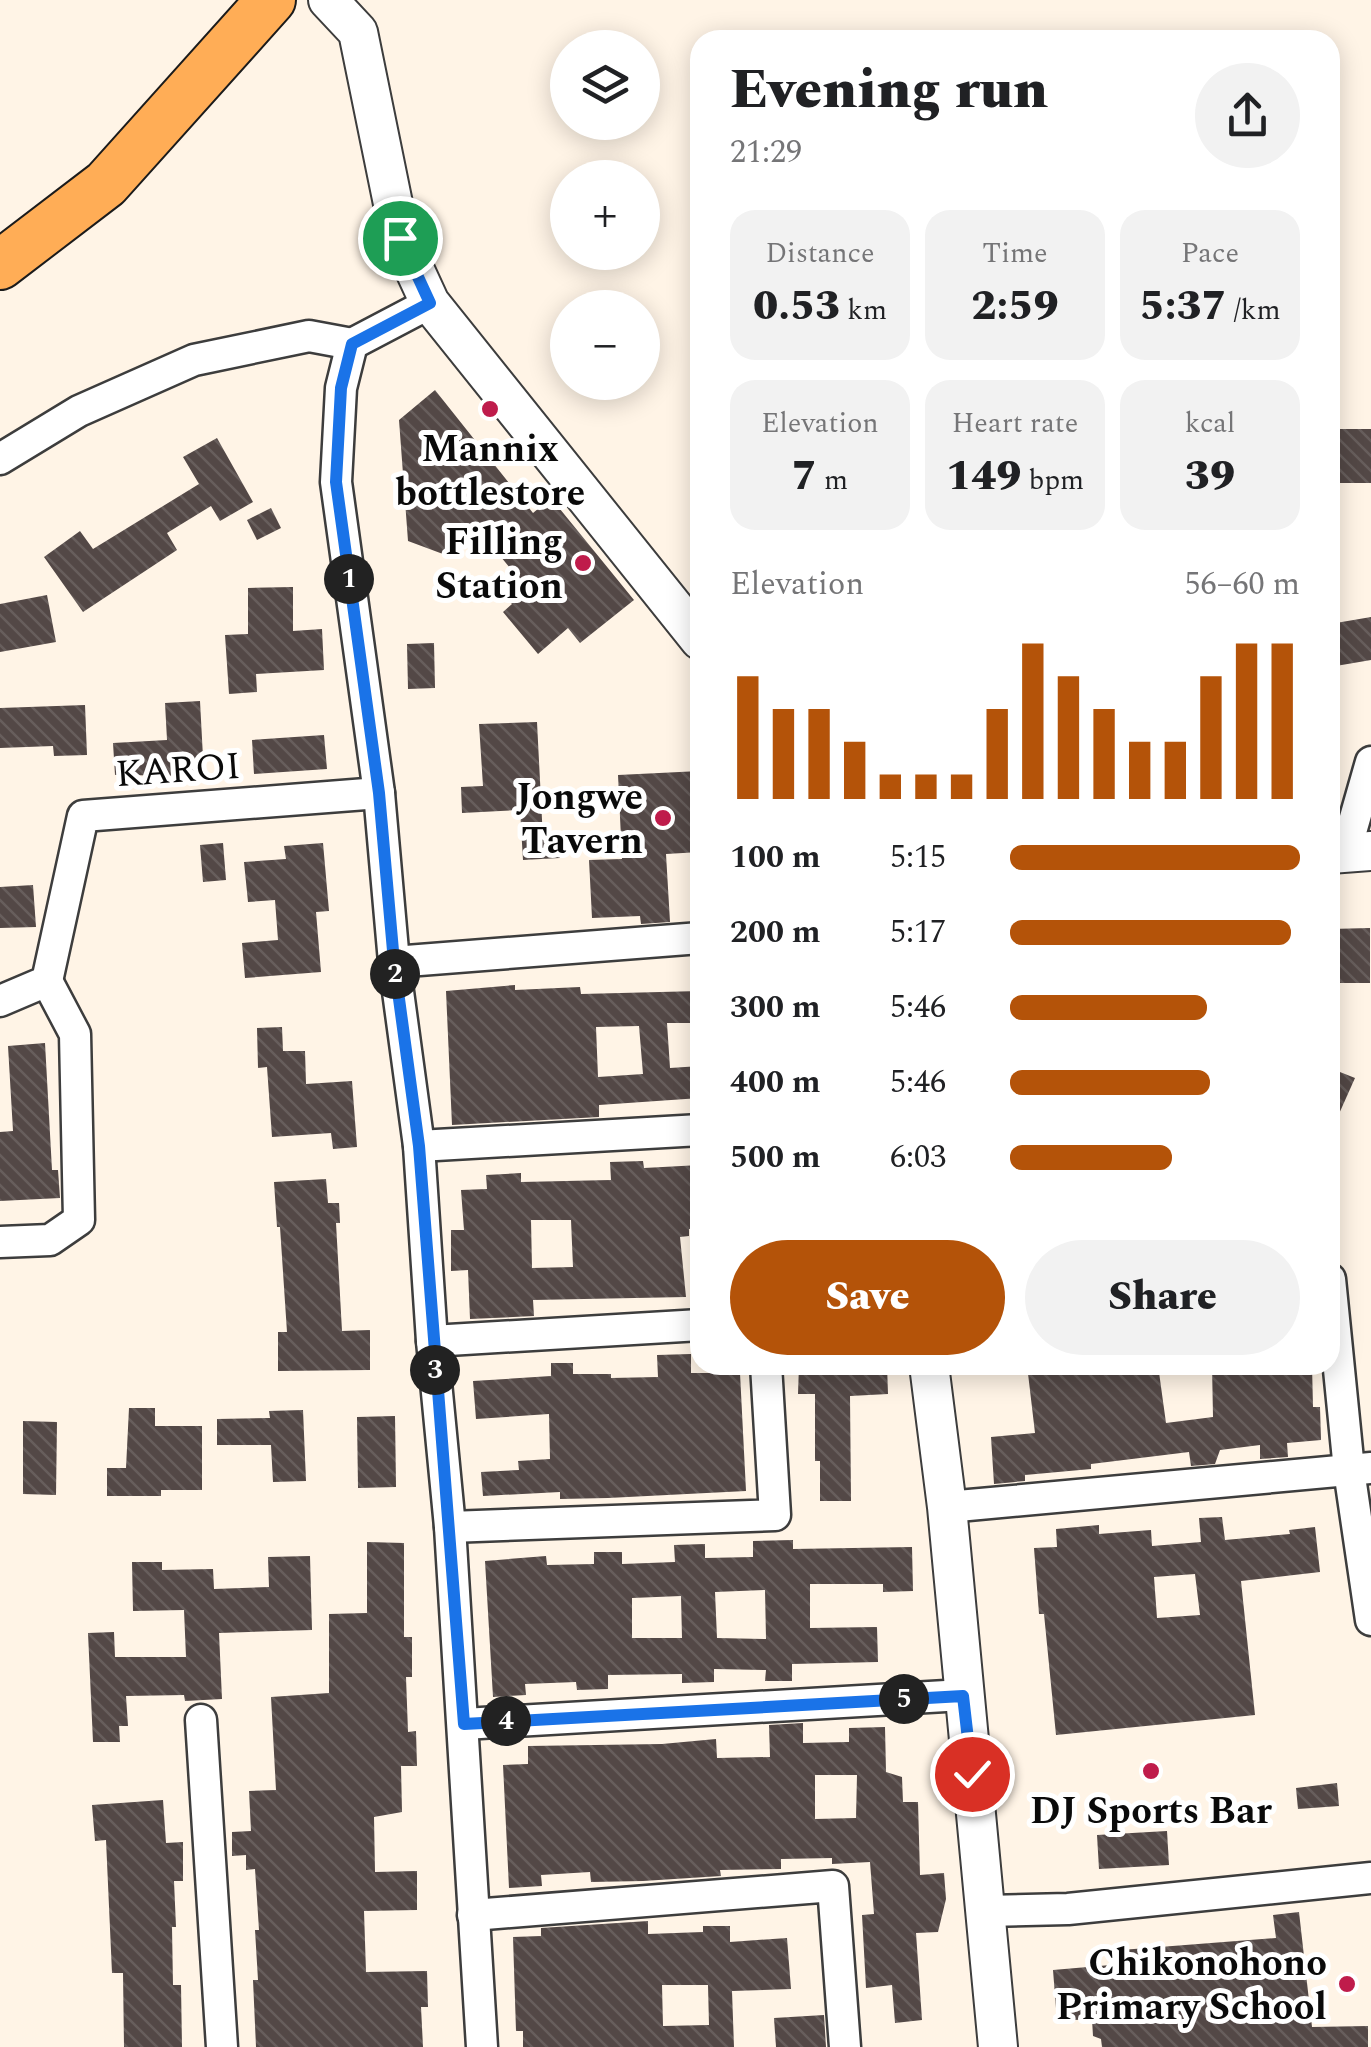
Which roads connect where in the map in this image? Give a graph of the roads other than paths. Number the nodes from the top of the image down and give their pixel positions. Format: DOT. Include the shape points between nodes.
graph roads {
  1 [pos="271,0"];
  2 [pos="328,0"];
  3 [pos="0,265"];
  4 [pos="430,303"];
  5 [pos="352,344"];
  6 [pos="0,459"];
  7 [pos="690,628"];
  8 [pos="1371,762"];
  9 [pos="379,793"];
  10 [pos="1349,852"];
  11 [pos="690,939"];
  12 [pos="394,962"];
  13 [pos="47,981"];
  14 [pos="0,1001"];
  15 [pos="690,1131"];
  16 [pos="419,1146"];
  17 [pos="0,1242"];
  18 [pos="690,1326"];
  19 [pos="432,1341"];
  20 [pos="1340,1345"];
  21 [pos="767,1375"];
  22 [pos="930,1375"];
  23 [pos="1360,1470"];
  24 [pos="947,1508"];
  25 [pos="450,1527"];
  26 [pos="1371,1620"];
  27 [pos="963,1696"];
  28 [pos="201,1720"];
  29 [pos="464,1724"];
  30 [pos="1371,1878"];
  31 [pos="986,1911"];
  32 [pos="473,1914"];
  33 [pos="222,2047"];
  34 [pos="482,2047"];
  35 [pos="845,2047"];
  36 [pos="998,2047"];
  1 -- 3 [label="main road" via="106,184"];
  2 -- 4 [label="street" via="358,32 400,238"];
  4 -- 5 [label="street"];
  4 -- 7 [label="street"];
  5 -- 6 [label="street" via="310,336 194,360 79,411"];
  5 -- 9 [label="street" via="341,388 336,482"];
  8 -- 10 [label="street"];
  9 -- 12 [label="street"];
  9 -- 13 [label="street, KAROI" via="83,816"];
  11 -- 12 [label="street"];
  12 -- 16 [label="street"];
  13 -- 14 [label="street"];
  13 -- 17 [label="street" via="75,1034 79,1220 50,1240"];
  15 -- 16 [label="street"];
  16 -- 19 [label="street"];
  18 -- 19 [label="street"];
  19 -- 25 [label="street"];
  20 -- 23 [label="street"];
  21 -- 25 [label="street" via="775,1515"];
  22 -- 24 [label="street"];
  23 -- 24 [label="street"];
  23 -- 26 [label="street"];
  24 -- 27 [label="street"];
  25 -- 29 [label="street"];
  27 -- 29 [label="street"];
  27 -- 31 [label="street"];
  28 -- 33 [label="street"];
  29 -- 32 [label="street"];
  30 -- 31 [label="street" via="1068,1909"];
  31 -- 36 [label="street"];
  32 -- 34 [label="street"];
  32 -- 35 [label="street" via="833,1886"];
}
